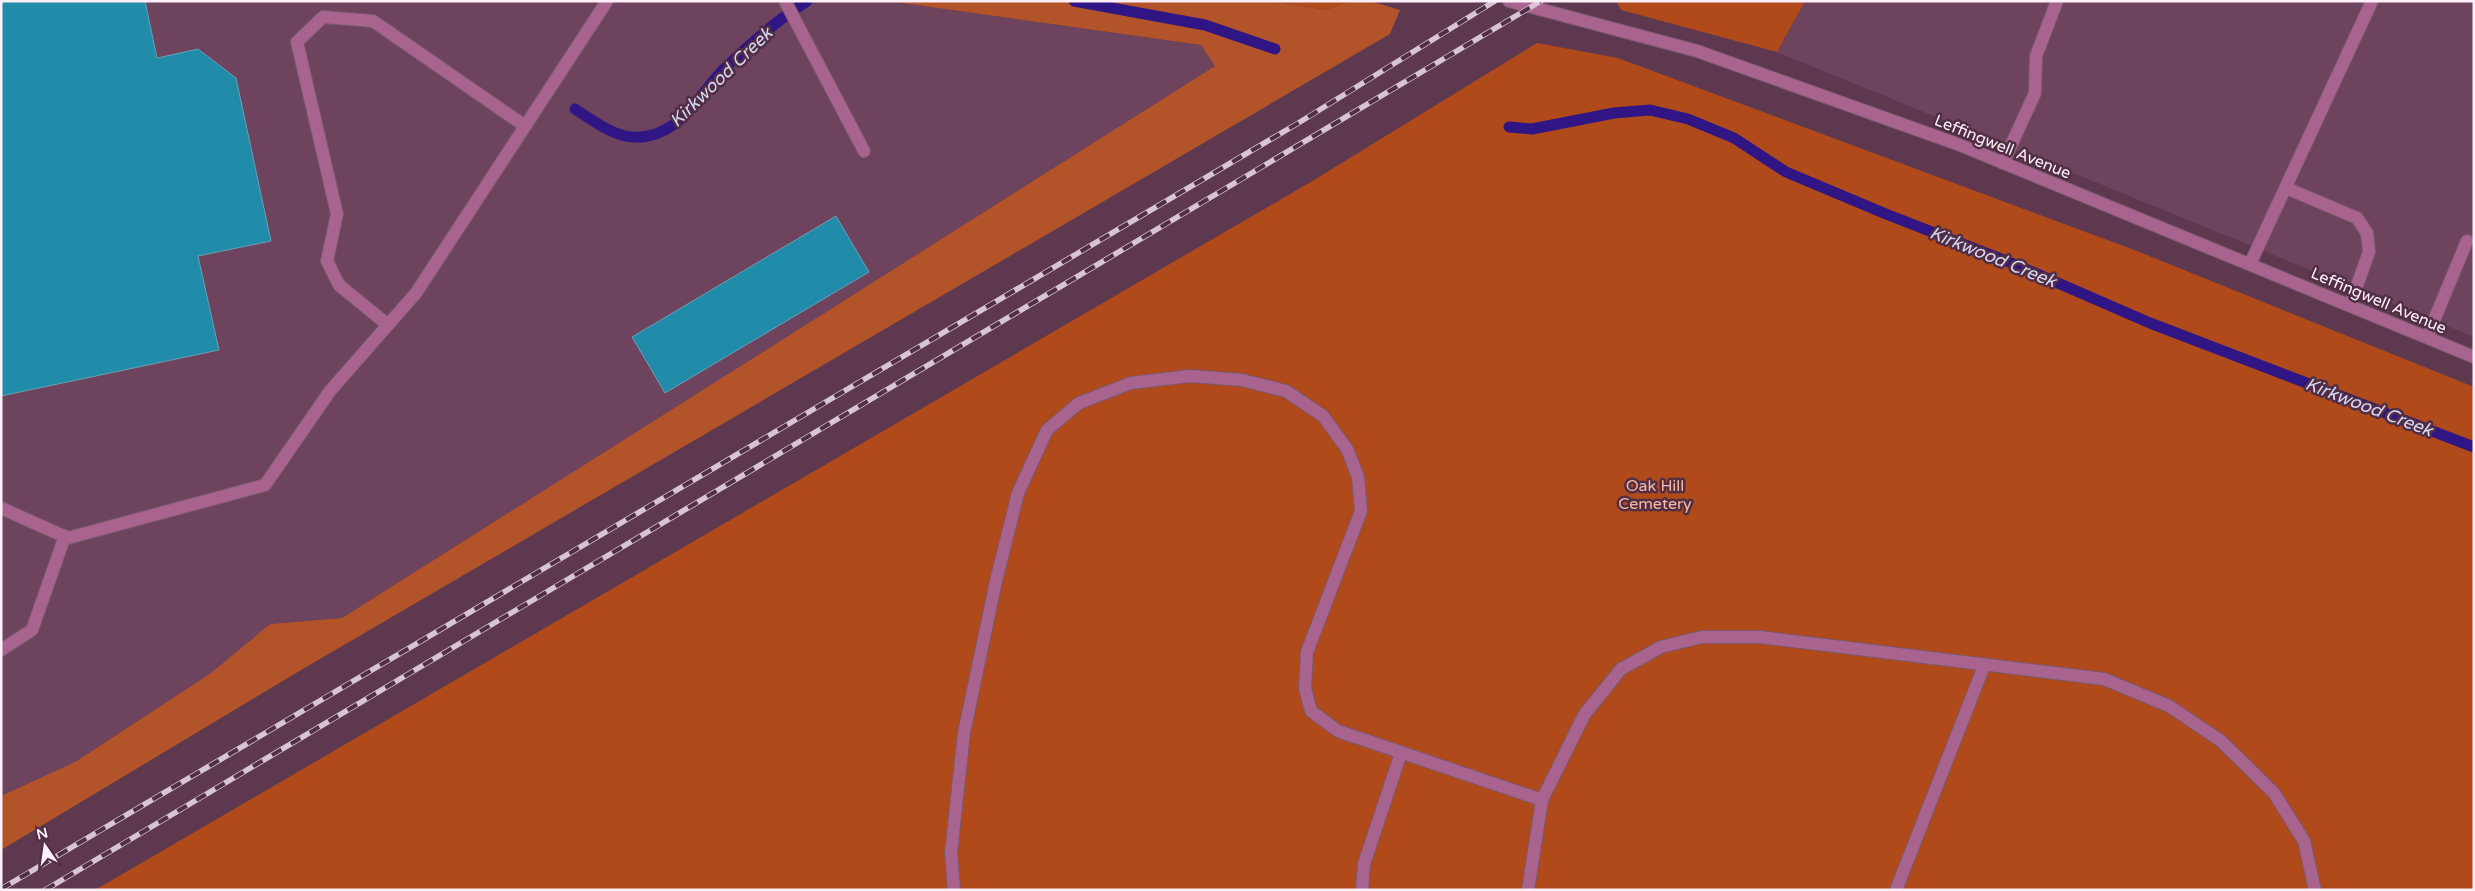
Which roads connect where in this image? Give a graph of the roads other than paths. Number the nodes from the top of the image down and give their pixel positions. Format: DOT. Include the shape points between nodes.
graph roads {
  1 [pos="606,1"];
  2 [pos="785,1"];
  3 [pos="1508,1"];
  4 [pos="2057,1"];
  5 [pos="2372,1"];
  6 [pos="525,126"];
  7 [pos="864,151"];
  8 [pos="2004,163"];
  9 [pos="2286,188"];
  10 [pos="2467,241"];
  11 [pos="2250,264"];
  12 [pos="2350,305"];
  13 [pos="388,325"];
  14 [pos="2427,337"];
  15 [pos="2474,357"];
  16 [pos="1,508"];
  17 [pos="65,536"];
  18 [pos="1,650"];
  19 [pos="1984,666"];
  20 [pos="1401,753"];
  21 [pos="1542,800"];
  22 [pos="954,890"];
  23 [pos="1362,890"];
  24 [pos="1528,890"];
  25 [pos="1896,890"];
  26 [pos="2315,890"];
  1 -- 6 [label="street"];
  2 -- 7 [label="street"];
  3 -- 8 [label="street, Leffingwell Avenue" via="1697,51"];
  4 -- 8 [label="street" via="2036,56 2035,93"];
  5 -- 9 [label="street"];
  6 -- 13 [label="street" via="416,293"];
  6 -- 13 [label="street" via="373,21 323,17 297,42 337,214 327,261 339,285"];
  8 -- 11 [label="street, Leffingwell Avenue"];
  9 -- 11 [label="street"];
  9 -- 12 [label="street" via="2356,218 2367,232 2369,252"];
  10 -- 14 [label="street"];
  11 -- 12 [label="street, Leffingwell Avenue"];
  12 -- 14 [label="street, Leffingwell Avenue"];
  13 -- 17 [label="street" via="330,391 265,485 68,538"];
  14 -- 15 [label="street, Leffingwell Avenue"];
  16 -- 17 [label="street"];
  17 -- 18 [label="street" via="32,630"];
  19 -- 21 [label="street" via="1759,637 1702,637 1661,647 1621,669 1584,715"];
  19 -- 25 [label="street"];
  19 -- 26 [label="street" via="2104,679 2169,706 2214,736 2274,793 2304,841"];
  20 -- 21 [label="street"];
  20 -- 22 [label="street" via="1338,731 1311,711 1305,688 1307,652 1361,511 1358,477 1347,449 1323,416 1286,391 1242,380 1190,376 1132,383 1079,403 1047,430 1018,493 964,733 951,853"];
  20 -- 23 [label="street" via="1364,864"];
  21 -- 24 [label="street"];
}
